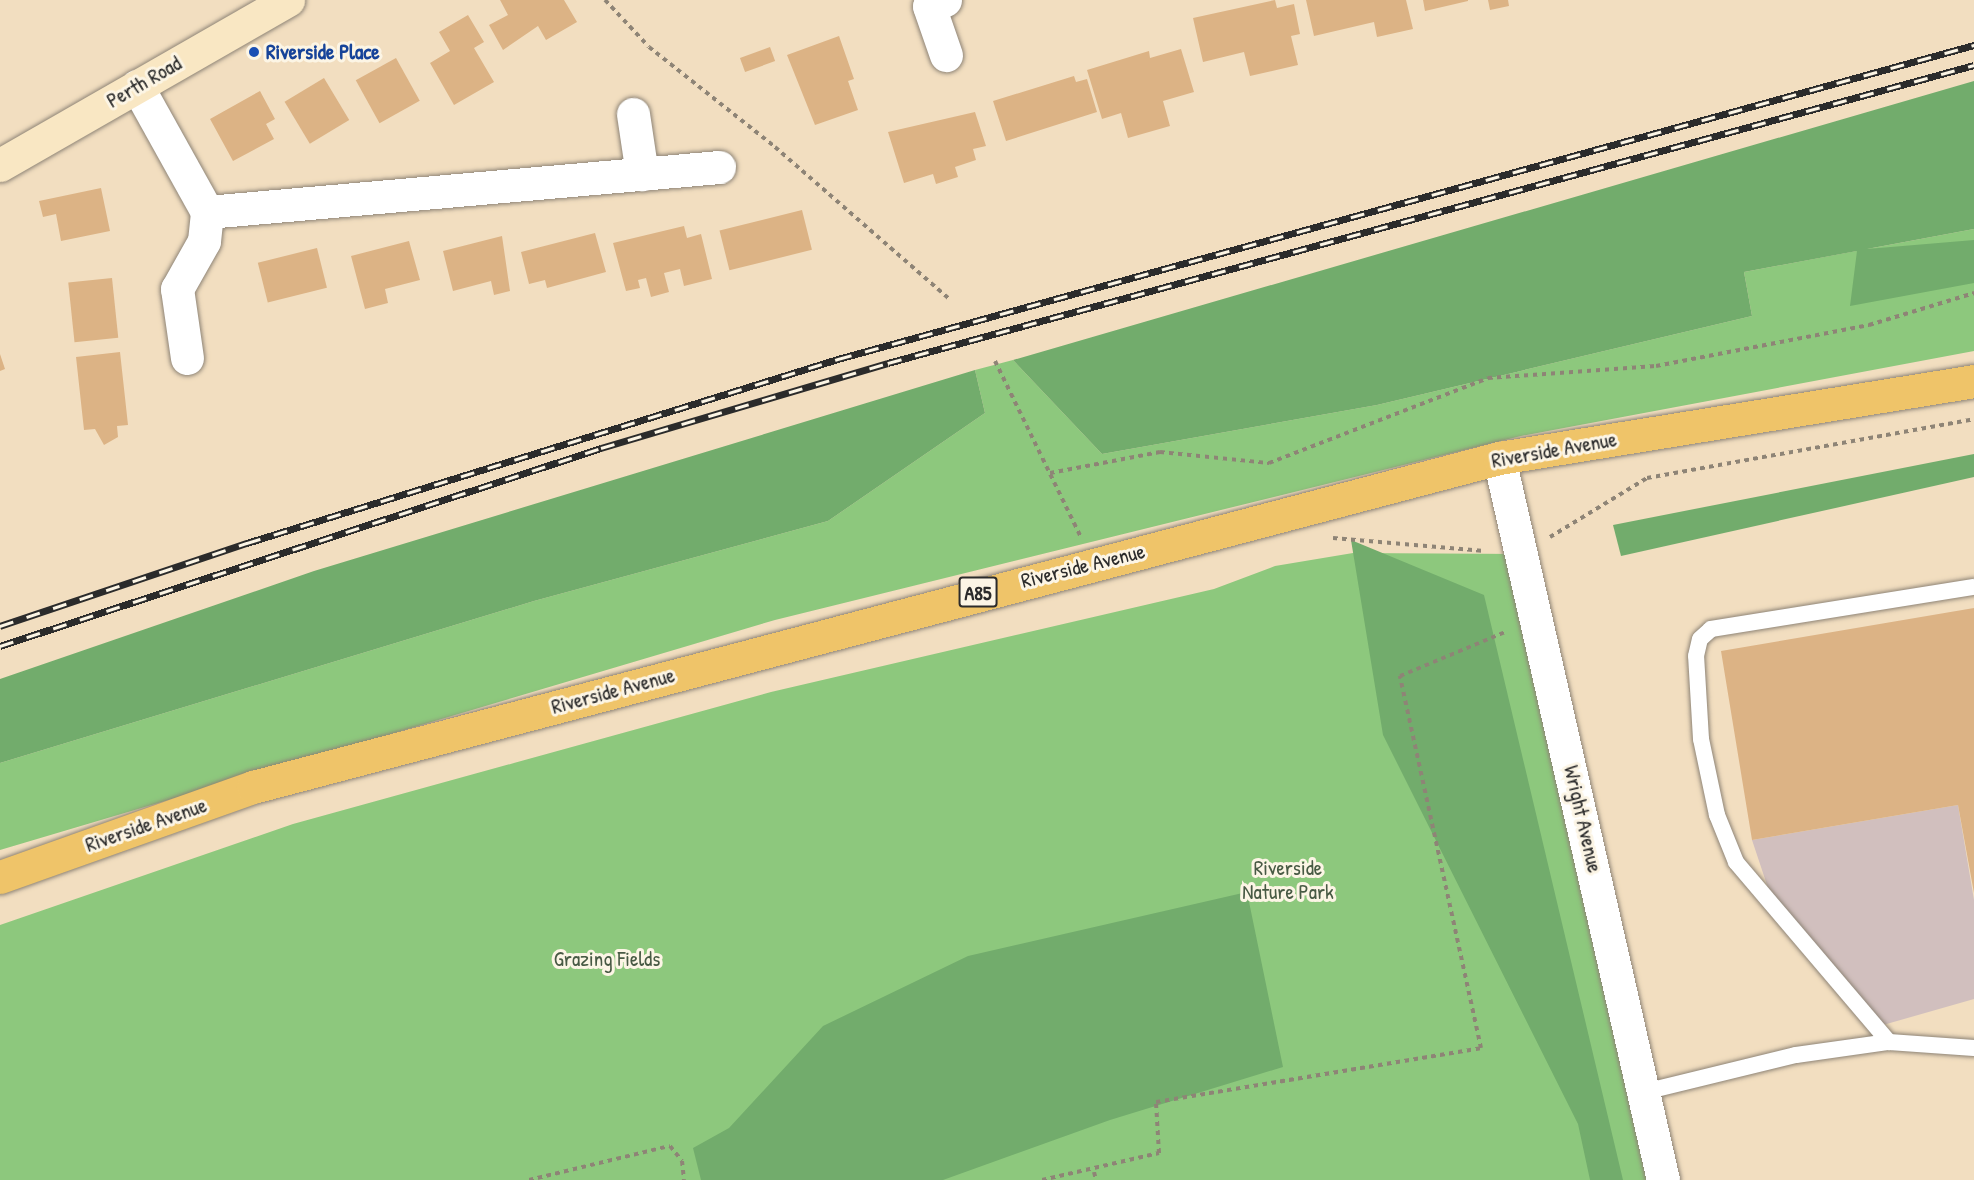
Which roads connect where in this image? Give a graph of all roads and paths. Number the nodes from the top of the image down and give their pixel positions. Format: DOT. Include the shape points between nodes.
graph roads {
  1 [pos="288,0"];
  2 [pos="605,0"];
  3 [pos="945,0"];
  4 [pos="946,55"];
  5 [pos="137,86"];
  6 [pos="633,114"];
  7 [pos="0,165"];
  8 [pos="719,166"];
  9 [pos="642,174"];
  10 [pos="207,213"];
  11 [pos="1974,293"];
  12 [pos="949,299"];
  13 [pos="187,358"];
  14 [pos="995,361"];
  15 [pos="1974,381"];
  16 [pos="1974,419"];
  17 [pos="1499,458"];
  18 [pos="1050,473"];
  19 [pos="1322,540"];
  20 [pos="1522,554"];
  21 [pos="1091,565"];
  22 [pos="1974,587"];
  23 [pos="1537,618"];
  24 [pos="0,877"];
  25 [pos="1889,1042"];
  26 [pos="1974,1048"];
  27 [pos="1644,1092"];
  28 [pos="1094,1172"];
  29 [pos="528,1180"];
  30 [pos="684,1180"];
  31 [pos="1042,1180"];
  32 [pos="1096,1180"];
  33 [pos="1663,1180"];
  1 -- 5 [label="street, Perth Road"];
  2 -- 12 [label="path" via="649,47 775,147"];
  3 -- 4 [label="street" via="929,6"];
  5 -- 7 [label="street, Perth Road"];
  5 -- 10 [label="street"];
  6 -- 9 [label="street"];
  8 -- 9 [label="street"];
  9 -- 10 [label="street"];
  10 -- 13 [label="street" via="204,242 177,289"];
  11 -- 18 [label="path" via="1869,325 1656,366 1488,378 1269,463 1160,452"];
  14 -- 18 [label="path"];
  15 -- 17 [label="main road, Riverside Avenue / A85"];
  16 -- 20 [label="path" via="1647,478"];
  17 -- 20 [label="street, Wright Avenue"];
  17 -- 21 [label="main road, Riverside Avenue / A85"];
  18 -- 21 [label="path"];
  19 -- 20 [label="path"];
  20 -- 23 [label="street, Wright Avenue"];
  21 -- 24 [label="main road, Riverside Avenue / A85" via="253,787"];
  22 -- 25 [label="lane" via="1711,629 1700,639 1696,656 1701,739 1717,815 1736,862"];
  23 -- 27 [label="street, Wright Avenue"];
  23 -- 28 [label="path" via="1400,676 1481,1048 1156,1102 1159,1153"];
  25 -- 26 [label="lane"];
  25 -- 27 [label="lane" via="1796,1056"];
  27 -- 33 [label="street, Wright Avenue"];
  28 -- 31 [label="path"];
  28 -- 32 [label="path"];
  29 -- 30 [label="path" via="670,1146 682,1161"];
}
